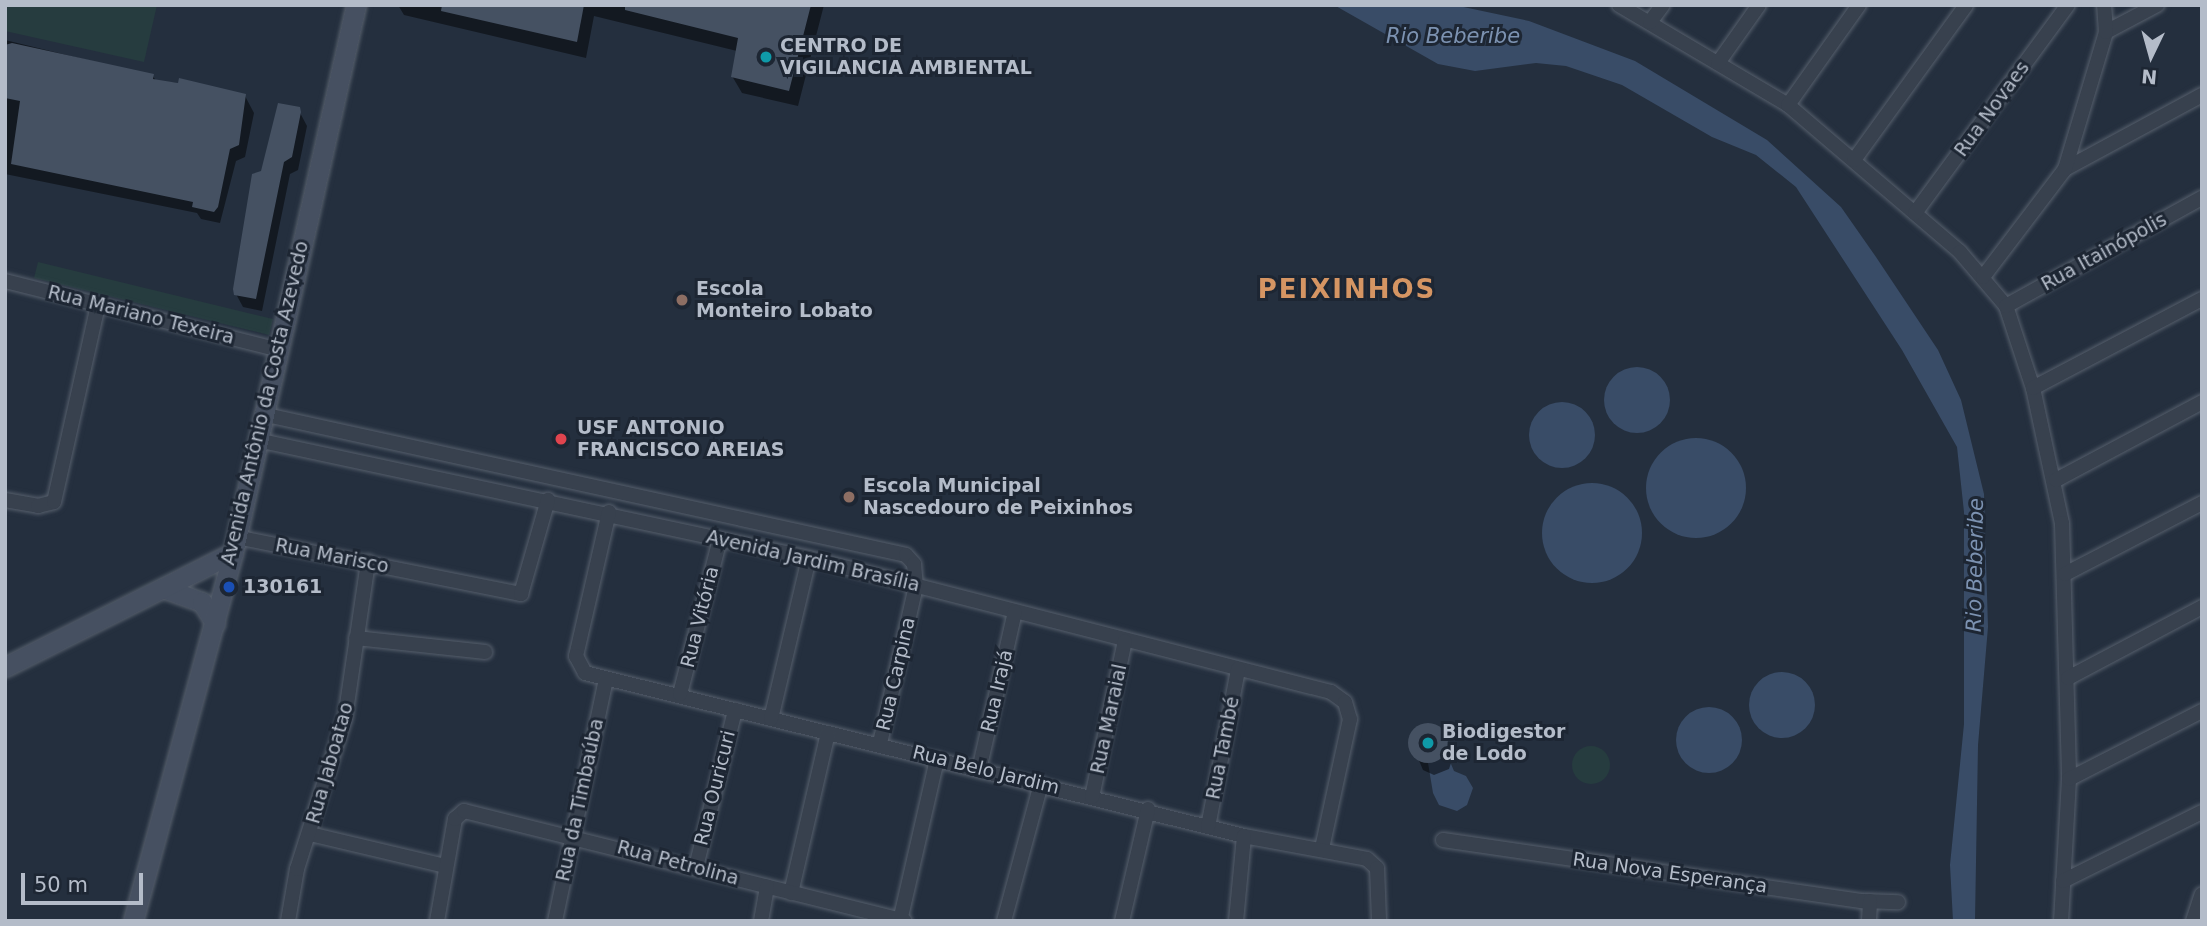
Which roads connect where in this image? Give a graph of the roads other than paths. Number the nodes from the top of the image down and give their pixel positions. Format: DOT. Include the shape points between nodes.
graph roads {
  1 [pos="356,5"];
  2 [pos="1619,5"];
  3 [pos="1662,5"];
  4 [pos="1759,5"];
  5 [pos="1859,5"];
  6 [pos="1966,5"];
  7 [pos="2068,5"];
  8 [pos="2104,5"];
  9 [pos="2157,5"];
  10 [pos="1650,22"];
  11 [pos="2106,32"];
  12 [pos="1718,63"];
  13 [pos="2202,95"];
  14 [pos="1788,105"];
  15 [pos="1854,160"];
  16 [pos="2065,169"];
  17 [pos="2202,198"];
  18 [pos="1915,213"];
  19 [pos="1983,277"];
  20 [pos="5,281"];
  21 [pos="2202,299"];
  22 [pos="97,304"];
  23 [pos="2006,306"];
  24 [pos="276,349"];
  25 [pos="2033,387"];
  26 [pos="2202,402"];
  27 [pos="262,414"];
  28 [pos="257,440"];
  29 [pos="2056,480"];
  30 [pos="5,500"];
  31 [pos="548,500"];
  32 [pos="2202,503"];
  33 [pos="608,512"];
  34 [pos="720,539"];
  35 [pos="234,545"];
  36 [pos="809,558"];
  37 [pos="368,562"];
  38 [pos="914,564"];
  39 [pos="2065,574"];
  40 [pos="916,586"];
  41 [pos="163,588"];
  42 [pos="2202,607"];
  43 [pos="1015,612"];
  44 [pos="215,623"];
  45 [pos="356,638"];
  46 [pos="1125,641"];
  47 [pos="485,652"];
  48 [pos="5,667"];
  49 [pos="1238,669"];
  50 [pos="606,678"];
  51 [pos="2068,678"];
  52 [pos="680,694"];
  53 [pos="735,710"];
  54 [pos="2202,711"];
  55 [pos="771,719"];
  56 [pos="828,733"];
  57 [pos="880,743"];
  58 [pos="937,759"];
  59 [pos="979,769"];
  60 [pos="2069,779"];
  61 [pos="1041,785"];
  62 [pos="1092,797"];
  63 [pos="1148,809"];
  64 [pos="2202,812"];
  65 [pos="1208,827"];
  66 [pos="310,834"];
  67 [pos="571,835"];
  68 [pos="1244,836"];
  69 [pos="1443,840"];
  70 [pos="1322,849"];
  71 [pos="445,866"];
  72 [pos="696,867"];
  73 [pos="2063,881"];
  74 [pos="767,887"];
  75 [pos="791,893"];
  76 [pos="2202,894"];
  77 [pos="1870,901"];
  78 [pos="1898,902"];
  79 [pos="901,920"];
  80 [pos="132,921"];
  81 [pos="288,921"];
  82 [pos="437,921"];
  83 [pos="555,921"];
  84 [pos="761,921"];
  85 [pos="1003,921"];
  86 [pos="1122,921"];
  87 [pos="1236,921"];
  88 [pos="1379,921"];
  89 [pos="1869,921"];
  90 [pos="2061,921"];
  91 [pos="2193,921"];
  1 -- 24 [label="main road, Avenida Antônio da Costa Azevedo"];
  2 -- 10 [label="street"];
  3 -- 10 [label="street"];
  4 -- 12 [label="street"];
  5 -- 14 [label="street"];
  6 -- 15 [label="street"];
  7 -- 18 [label="street, Rua Novaes"];
  8 -- 11 [label="street"];
  9 -- 11 [label="street"];
  10 -- 12 [label="street"];
  11 -- 16 [label="street"];
  12 -- 14 [label="street"];
  13 -- 16 [label="street"];
  14 -- 15 [label="street"];
  15 -- 18 [label="street"];
  16 -- 19 [label="street"];
  17 -- 23 [label="street, Rua Itainópolis"];
  18 -- 19 [label="street"];
  19 -- 23 [label="street"];
  20 -- 22 [label="street, Rua Mariano Texeira"];
  21 -- 25 [label="street"];
  22 -- 24 [label="street, Rua Mariano Texeira"];
  22 -- 30 [label="street" via="58,490 47,506"];
  23 -- 25 [label="street"];
  24 -- 27 [label="main road, Avenida Antônio da Costa Azevedo"];
  25 -- 29 [label="street"];
  26 -- 29 [label="street"];
  27 -- 28 [label="main road, Avenida Antônio da Costa Azevedo"];
  27 -- 38 [label="street, Avenida Jardim Brasília" via="847,541 906,555"];
  28 -- 31 [label="street, Avenida Jardim Brasília"];
  28 -- 35 [label="main road, Avenida Antônio da Costa Azevedo"];
  29 -- 39 [label="street"];
  31 -- 33 [label="street, Avenida Jardim Brasília"];
  31 -- 37 [label="street, Rua Marisco" via="521,594"];
  32 -- 39 [label="street"];
  33 -- 34 [label="street, Avenida Jardim Brasília"];
  33 -- 50 [label="street, Rua Belo Jardim" via="576,656 585,673"];
  34 -- 36 [label="street, Avenida Jardim Brasília"];
  34 -- 52 [label="street, Rua Vitória"];
  35 -- 37 [label="street, Rua Marisco"];
  35 -- 41 [label="main road"];
  35 -- 44 [label="main road, Avenida Antônio da Costa Azevedo"];
  36 -- 40 [label="street, Avenida Jardim Brasília"];
  36 -- 55 [label="street"];
  37 -- 45 [label="street, Rua Jaboatao"];
  38 -- 40 [label="street, Rua Carpina"];
  39 -- 51 [label="street"];
  40 -- 43 [label="street, Avenida Jardim Brasília"];
  40 -- 57 [label="street, Rua Carpina"];
  41 -- 44 [label="main road" via="202,602"];
  41 -- 48 [label="main road"];
  42 -- 51 [label="street"];
  43 -- 46 [label="street, Avenida Jardim Brasília"];
  43 -- 59 [label="street, Rua Irajá"];
  44 -- 80 [label="main road, Avenida Antônio da Costa Azevedo"];
  45 -- 47 [label="street"];
  45 -- 66 [label="street, Rua Jaboatao" via="345,718"];
  46 -- 49 [label="street, Avenida Jardim Brasília"];
  46 -- 62 [label="street, Rua Maraial"];
  49 -- 65 [label="street, Rua També"];
  49 -- 70 [label="street, Avenida Jardim Brasília" via="1331,692 1345,702 1350,719"];
  50 -- 52 [label="street, Rua Belo Jardim"];
  50 -- 67 [label="street, Rua da Timbaúba"];
  51 -- 60 [label="street"];
  52 -- 53 [label="street, Rua Belo Jardim"];
  53 -- 55 [label="street, Rua Belo Jardim"];
  53 -- 72 [label="street, Rua Ouricuri"];
  54 -- 60 [label="street"];
  55 -- 56 [label="street, Rua Belo Jardim"];
  56 -- 57 [label="street, Rua Belo Jardim"];
  56 -- 75 [label="street"];
  57 -- 58 [label="street, Rua Belo Jardim"];
  58 -- 59 [label="street, Rua Belo Jardim"];
  58 -- 79 [label="street"];
  59 -- 61 [label="street, Rua Belo Jardim"];
  60 -- 73 [label="street"];
  61 -- 62 [label="street, Rua Belo Jardim"];
  61 -- 85 [label="street"];
  62 -- 63 [label="street, Rua Belo Jardim"];
  63 -- 65 [label="street, Rua Belo Jardim"];
  63 -- 86 [label="street"];
  64 -- 73 [label="street"];
  65 -- 68 [label="street, Rua Belo Jardim"];
  66 -- 71 [label="street"];
  66 -- 81 [label="street, Rua Jaboatao" via="297,869"];
  67 -- 71 [label="street, Rua Petrolina" via="464,811 455,819"];
  67 -- 72 [label="street, Rua Petrolina"];
  67 -- 83 [label="street, Rua da Timbaúba"];
  68 -- 70 [label="street, Rua Belo Jardim"];
  68 -- 87 [label="street"];
  69 -- 77 [label="street, Rua Nova Esperança"];
  70 -- 88 [label="street, Rua Belo Jardim" via="1376,864"];
  71 -- 82 [label="street"];
  72 -- 74 [label="street, Rua Petrolina"];
  73 -- 90 [label="street"];
  74 -- 75 [label="street, Rua Petrolina"];
  74 -- 84 [label="street"];
  75 -- 79 [label="street, Rua Petrolina"];
  76 -- 91 [label="street"];
  77 -- 78 [label="street, Rua Nova Esperança"];
  77 -- 89 [label="street"];
}
